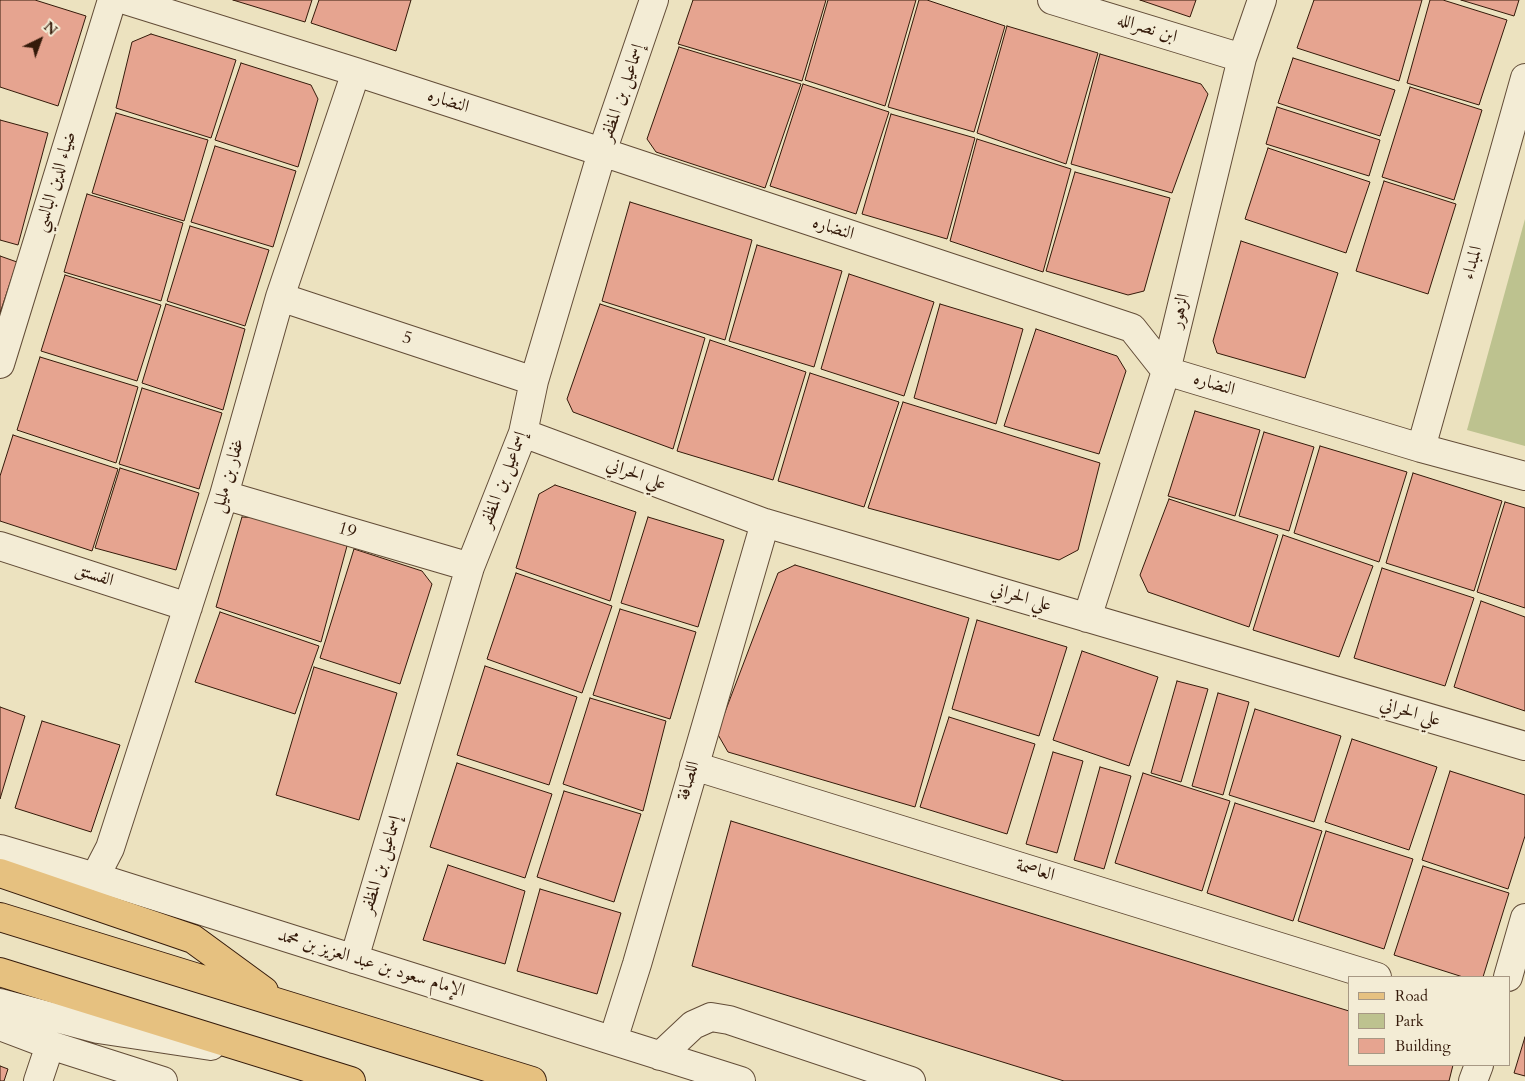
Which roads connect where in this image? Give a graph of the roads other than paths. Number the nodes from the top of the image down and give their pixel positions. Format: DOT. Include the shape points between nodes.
graph roads {
  1 [pos="112,0"];
  2 [pos="125,0"];
  3 [pos="654,0"];
  4 [pos="1052,0"];
  5 [pos="1262,0"];
  6 [pos="1242,58"];
  7 [pos="356,72"];
  8 [pos="1525,78"];
  9 [pos="1516,143"];
  10 [pos="602,152"];
  11 [pos="280,297"];
  12 [pos="0,364"];
  13 [pos="1166,371"];
  14 [pos="534,381"];
  15 [pos="523,433"];
  16 [pos="1421,448"];
  17 [pos="1525,476"];
  18 [pos="224,495"];
  19 [pos="765,523"];
  20 [pos="0,546"];
  21 [pos="470,567"];
  22 [pos="188,607"];
  23 [pos="1087,618"];
  24 [pos="1525,746"];
  25 [pos="694,766"];
  26 [pos="0,849"];
  27 [pos="0,873"];
  28 [pos="95,877"];
  29 [pos="0,917"];
  30 [pos="1525,918"];
  31 [pos="354,959"];
  32 [pos="0,972"];
  33 [pos="1374,976"];
  34 [pos="1508,976"];
  35 [pos="0,1003"];
  36 [pos="282,1004"];
  37 [pos="0,1026"];
  38 [pos="613,1040"];
  39 [pos="50,1045"];
  40 [pos="265,1055"];
  41 [pos="660,1056"];
  42 [pos="1479,1066"];
  43 [pos="38,1081"];
  44 [pos="163,1081"];
  45 [pos="351,1081"];
  46 [pos="532,1081"];
  47 [pos="741,1081"];
  48 [pos="911,1081"];
  49 [pos="1474,1081"];
  1 -- 12 [label="street, ضياء الدين البالسي"];
  2 -- 7 [label="street, النضاره"];
  3 -- 10 [label="street, إسماعيل بن المظفر"];
  4 -- 6 [label="street, ابن نصرالله"];
  5 -- 6 [label="street, الزهور"];
  6 -- 13 [label="street, الزهور"];
  7 -- 10 [label="street, النضاره"];
  7 -- 11 [label="street, غفار بن مليل"];
  8 -- 9 [label="street, المبداء"];
  9 -- 16 [label="street, المبداء"];
  10 -- 13 [label="street, النضاره" via="1132,328"];
  10 -- 14 [label="street, إسماعيل بن المظفر"];
  11 -- 14 [label="street, 5"];
  11 -- 18 [label="street, غفار بن مليل"];
  13 -- 16 [label="street, النضاره"];
  13 -- 23 [label="street, الزهور"];
  14 -- 15 [label="street, إسماعيل بن المظفر"];
  15 -- 19 [label="street, علي الحراني"];
  15 -- 21 [label="street, إسماعيل بن المظفر"];
  16 -- 17 [label="street, النضاره"];
  18 -- 21 [label="street, 19"];
  18 -- 22 [label="street, غفار بن مليل"];
  19 -- 23 [label="street, علي الحراني"];
  19 -- 25 [label="street, اللصافة"];
  20 -- 22 [label="street, الفستق"];
  21 -- 31 [label="street, إسماعيل بن المظفر"];
  22 -- 28 [label="street, غفار بن مليل" via="110,848"];
  23 -- 24 [label="street, علي الحراني"];
  25 -- 33 [label="street, العاصمة"];
  25 -- 38 [label="street, اللصافة"];
  26 -- 28 [label="street, الإمام سعود بن عبد العزيز بن محمد"];
  27 -- 36 [label="main road" via="193,938"];
  28 -- 31 [label="street, الإمام سعود بن عبد العزيز بن محمد"];
  29 -- 36 [label="main road"];
  30 -- 34 [label="street"];
  31 -- 38 [label="street, الإمام سعود بن عبد العزيز بن محمد"];
  32 -- 40 [label="main road"];
  35 -- 40 [label="street" via="98,1029"];
  36 -- 46 [label="main road"];
  37 -- 39 [label="street"];
  38 -- 41 [label="street, الإمام سعود بن عبد العزيز بن محمد"];
  39 -- 43 [label="street"];
  39 -- 44 [label="street"];
  40 -- 45 [label="main road"];
  41 -- 47 [label="street, الإمام سعود بن عبد العزيز بن محمد"];
  41 -- 48 [label="street" via="693,1025 711,1017 729,1020"];
  42 -- 49 [label="street"];
}
